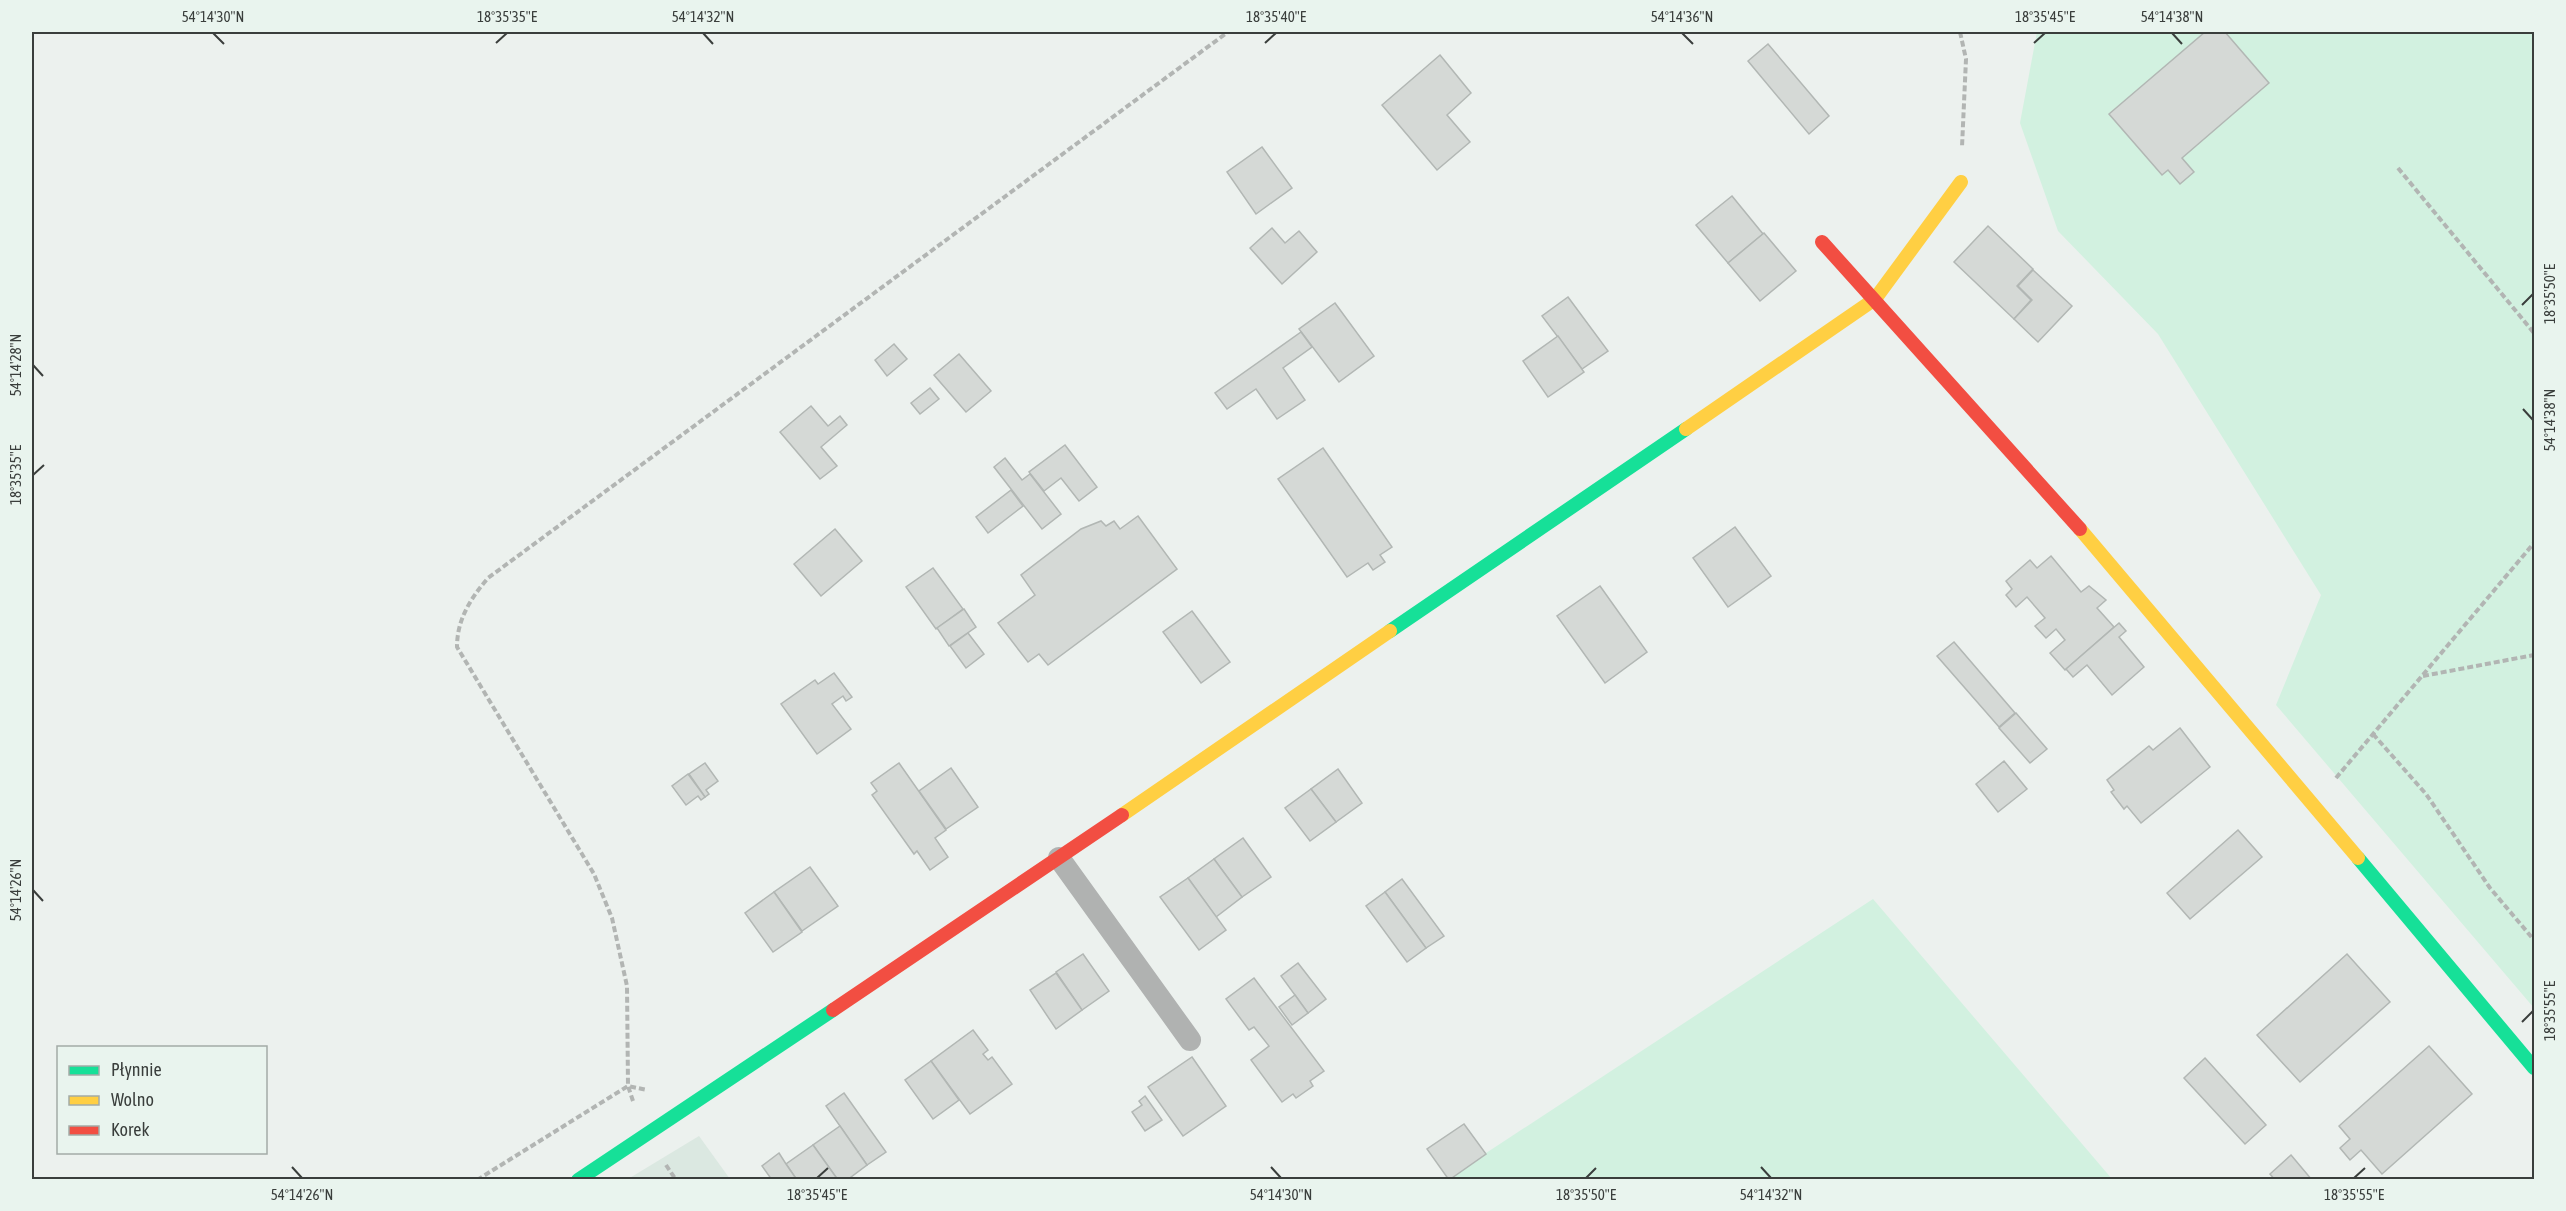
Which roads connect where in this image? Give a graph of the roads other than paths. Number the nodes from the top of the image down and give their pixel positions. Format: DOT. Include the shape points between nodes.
graph roads {
  1 [pos="1961,182"];
  2 [pos="1822,242"];
  3 [pos="1875,299"];
  4 [pos="1059,858"];
  5 [pos="1190,1040"];
  6 [pos="2535,1068"];
  7 [pos="578,1179"];
  1 -- 3 [label="street"];
  2 -- 3 [label="street"];
  3 -- 4 [label="street"];
  3 -- 6 [label="street" via="2087,536"];
  4 -- 5 [label="lane"];
  4 -- 7 [label="street"];
}
